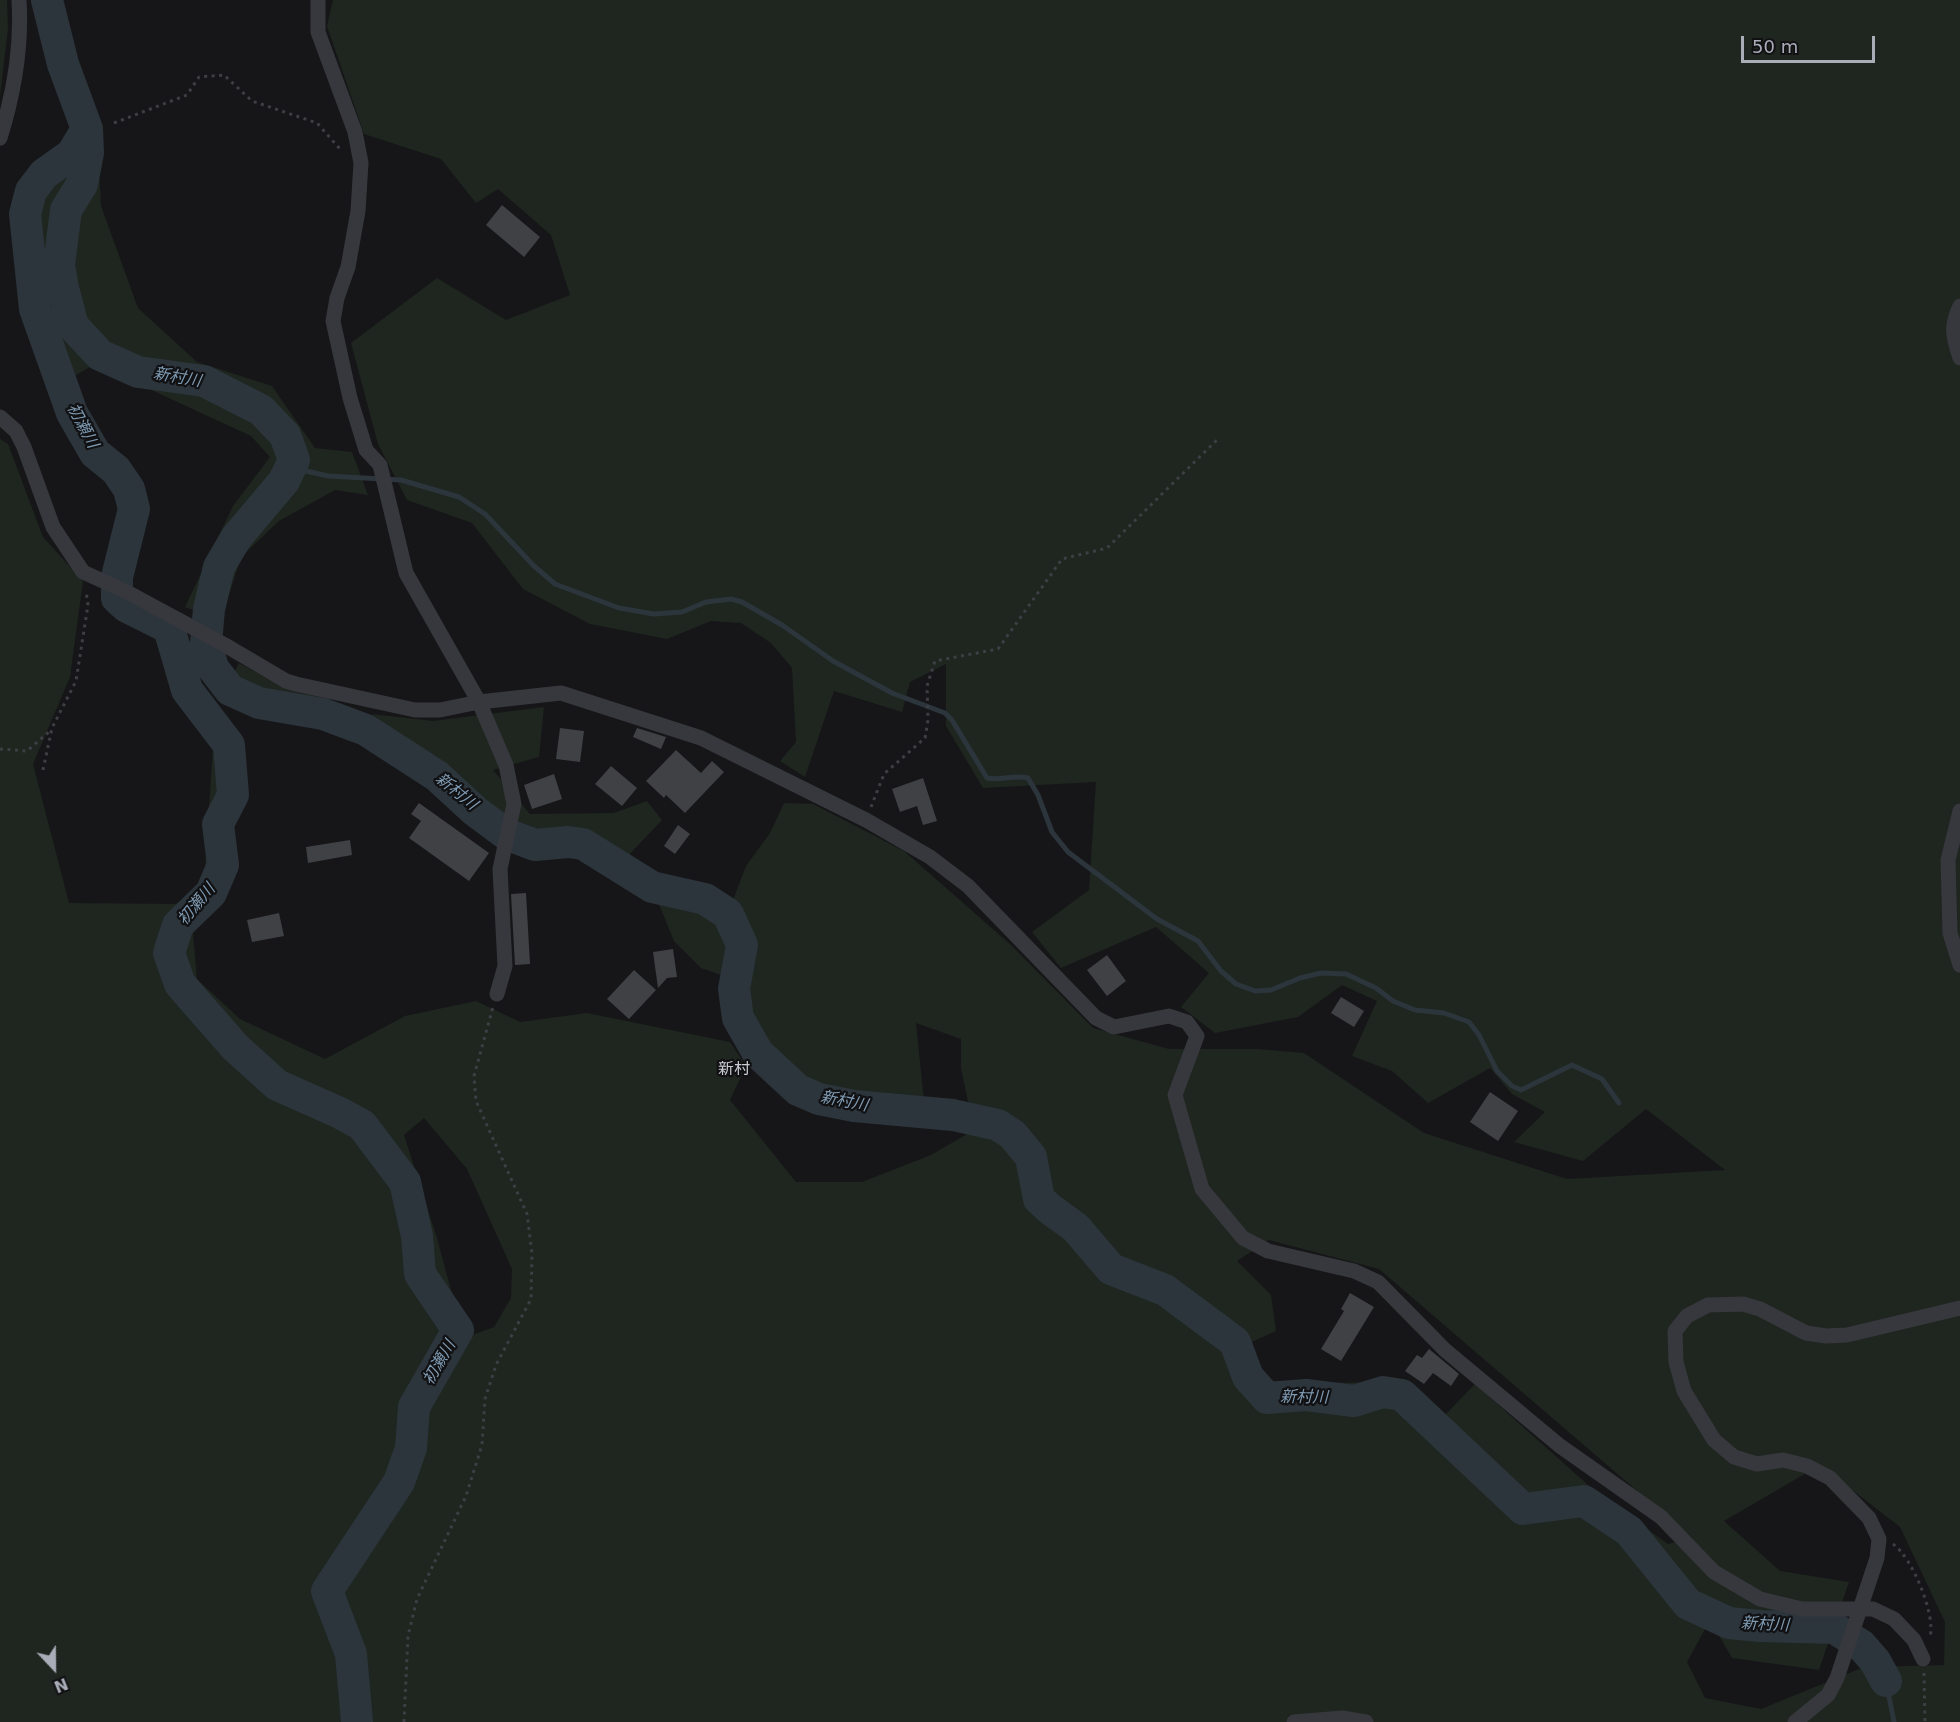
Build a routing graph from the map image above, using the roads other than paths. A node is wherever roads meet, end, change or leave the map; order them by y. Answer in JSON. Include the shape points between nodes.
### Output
{"nodes":[{"id":1,"x":19,"y":0,"type":"edge"},
{"id":2,"x":318,"y":0,"type":"edge"},
{"id":3,"x":0,"y":138,"type":"edge"},
{"id":4,"x":1960,"y":306,"type":"edge"},
{"id":5,"x":1960,"y":358,"type":"edge"},
{"id":6,"x":0,"y":417,"type":"edge"},
{"id":7,"x":479,"y":702,"type":"junction"},
{"id":8,"x":1960,"y":811,"type":"edge"},
{"id":9,"x":1960,"y":965,"type":"edge"},
{"id":10,"x":497,"y":994,"type":"road end"},
{"id":11,"x":1960,"y":1308,"type":"edge"},
{"id":12,"x":1923,"y":1659,"type":"road end"},
{"id":13,"x":1294,"y":1722,"type":"edge"},
{"id":14,"x":1366,"y":1722,"type":"edge"},
{"id":15,"x":1795,"y":1722,"type":"edge"}],
"edges":[{"from":1,"to":3,"type":"street","via":[[14,83]]},
{"from":2,"to":7,"type":"street","via":[[318,32],[355,132],[361,162],[358,211],[333,321],[350,398],[366,450],[380,465],[406,573]]},
{"from":4,"to":5,"type":"street","via":[[1953,321]]},
{"from":6,"to":7,"type":"street","via":[[16,431],[53,527],[83,572],[127,592],[286,681],[415,710],[440,710]]},
{"from":7,"to":10,"type":"street","via":[[506,765],[514,804],[500,869],[505,966]]},
{"from":7,"to":12,"type":"street","via":[[561,693],[701,738],[866,820],[930,857],[968,886],[1096,1018],[1114,1027],[1169,1016],[1187,1022],[1197,1036],[1175,1095],[1202,1189],[1243,1238],[1268,1251],[1354,1271],[1378,1282],[1445,1350],[1560,1446],[1661,1517],[1714,1572],[1760,1599],[1802,1608],[1873,1609],[1894,1618],[1914,1640]]},
{"from":8,"to":9,"type":"street","via":[[1948,860],[1950,933]]},
{"from":11,"to":15,"type":"street","via":[[1847,1335],[1826,1336],[1806,1333],[1743,1304],[1708,1305],[1687,1316],[1675,1331],[1676,1362],[1684,1391],[1714,1440],[1734,1457],[1756,1464],[1783,1460],[1830,1478],[1869,1518],[1879,1539],[1877,1558],[1837,1678],[1828,1695]]},
{"from":13,"to":14,"type":"street","via":[[1342,1718]]}]}
